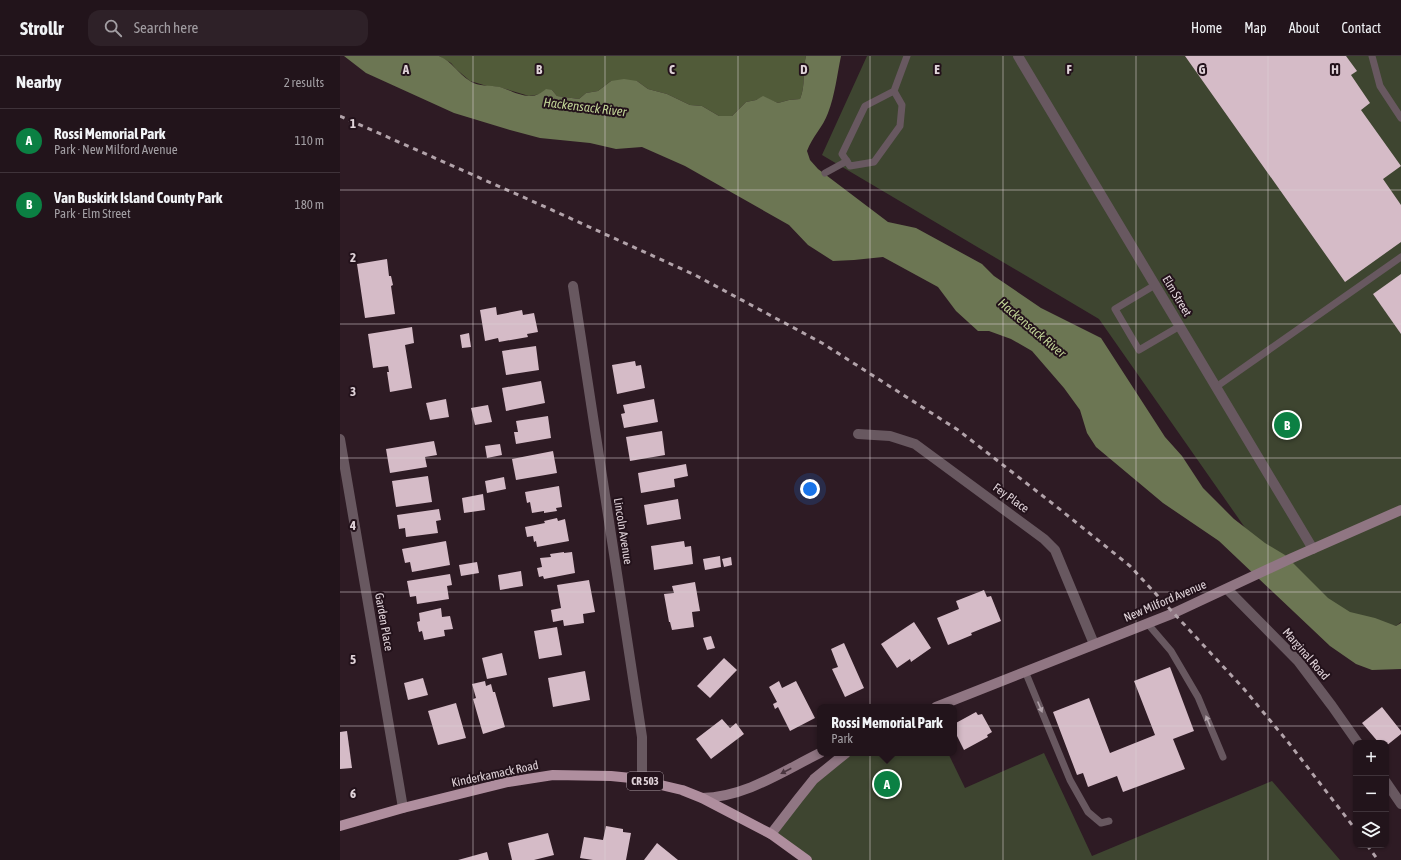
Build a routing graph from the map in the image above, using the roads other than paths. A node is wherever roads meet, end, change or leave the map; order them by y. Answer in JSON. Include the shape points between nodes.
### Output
{"nodes":[{"id":1,"x":907,"y":56,"type":"edge"},
{"id":2,"x":1018,"y":56,"type":"edge"},
{"id":3,"x":1372,"y":56,"type":"edge"},
{"id":4,"x":894,"y":91,"type":"junction"},
{"id":5,"x":1401,"y":118,"type":"edge"},
{"id":6,"x":847,"y":161,"type":"junction"},
{"id":7,"x":824,"y":174,"type":"dead end"},
{"id":8,"x":1401,"y":257,"type":"edge"},
{"id":9,"x":1155,"y":285,"type":"junction"},
{"id":10,"x":573,"y":286,"type":"dead end"},
{"id":11,"x":1180,"y":326,"type":"junction"},
{"id":12,"x":1216,"y":387,"type":"junction"},
{"id":13,"x":858,"y":434,"type":"dead end"},
{"id":14,"x":340,"y":439,"type":"edge"},
{"id":15,"x":1401,"y":510,"type":"edge"},
{"id":16,"x":1313,"y":549,"type":"junction"},
{"id":17,"x":1227,"y":589,"type":"junction"},
{"id":18,"x":1147,"y":623,"type":"junction"},
{"id":19,"x":1094,"y":644,"type":"junction"},
{"id":20,"x":1025,"y":671,"type":"junction"},
{"id":21,"x":943,"y":704,"type":"edge"},
{"id":22,"x":1356,"y":740,"type":"edge"},
{"id":23,"x":817,"y":755,"type":"edge"},
{"id":24,"x":842,"y":756,"type":"edge"},
{"id":25,"x":1223,"y":757,"type":"dead end"},
{"id":26,"x":642,"y":780,"type":"junction"},
{"id":27,"x":1389,"y":785,"type":"edge"},
{"id":28,"x":702,"y":798,"type":"junction"},
{"id":29,"x":1400,"y":798,"type":"edge"},
{"id":30,"x":403,"y":808,"type":"junction"},
{"id":31,"x":1109,"y":821,"type":"dead end"},
{"id":32,"x":340,"y":826,"type":"edge"},
{"id":33,"x":771,"y":834,"type":"junction"},
{"id":34,"x":807,"y":860,"type":"edge"}],
"edges":[{"from":1,"to":4,"type":"lane"},
{"from":2,"to":9,"type":"street","name":"Elm Street"},
{"from":3,"to":5,"type":"lane","via":[[1380,86]]},
{"from":4,"to":6,"type":"lane","via":[[864,106],[842,154]]},
{"from":4,"to":6,"type":"lane","via":[[902,105],[900,126],[874,162],[850,166]]},
{"from":6,"to":7,"type":"lane"},
{"from":8,"to":12,"type":"lane"},
{"from":9,"to":11,"type":"street","name":"Elm Street"},
{"from":9,"to":11,"type":"lane","via":[[1115,309],[1140,350]]},
{"from":10,"to":26,"type":"street","name":"Lincoln Avenue","via":[[640,729]]},
{"from":11,"to":12,"type":"street","name":"Elm Street"},
{"from":12,"to":16,"type":"street","name":"Elm Street"},
{"from":13,"to":19,"type":"street","name":"Fey Place","via":[[890,436],[915,444],[1044,539],[1055,550]]},
{"from":14,"to":30,"type":"street","name":"Garden Place"},
{"from":15,"to":16,"type":"main road","name":"New Milford Avenue"},
{"from":16,"to":17,"type":"main road","name":"New Milford Avenue"},
{"from":17,"to":18,"type":"main road","name":"New Milford Avenue"},
{"from":17,"to":22,"type":"street","name":"Marginal Road","via":[[1298,661]]},
{"from":18,"to":19,"type":"main road","name":"New Milford Avenue"},
{"from":25,"to":18,"type":"lane","one_way":true,"via":[[1198,697],[1171,651]]},
{"from":19,"to":20,"type":"main road","name":"New Milford Avenue"},
{"from":20,"to":21,"type":"main road","name":"New Milford Avenue"},
{"from":20,"to":31,"type":"lane","one_way":true,"via":[[1070,780],[1088,812],[1101,823]]},
{"from":23,"to":28,"type":"main road","one_way":true,"via":[[748,789],[724,796]]},
{"from":24,"to":33,"type":"main road","via":[[814,779]]},
{"from":26,"to":28,"type":"main road","name":"Kinderkamack Road","number":"CR 503"},
{"from":26,"to":30,"type":"main road","name":"Kinderkamack Road","number":"CR 503","via":[[611,776],[553,775],[508,782]]},
{"from":27,"to":29,"type":"street"},
{"from":28,"to":33,"type":"main road","name":"Kinderkamack Road","number":"CR 503"},
{"from":30,"to":32,"type":"main road","name":"Kinderkamack Road","number":"CR 503"},
{"from":33,"to":34,"type":"main road","name":"Kinderkamack Road","number":"CR 503"}]}
